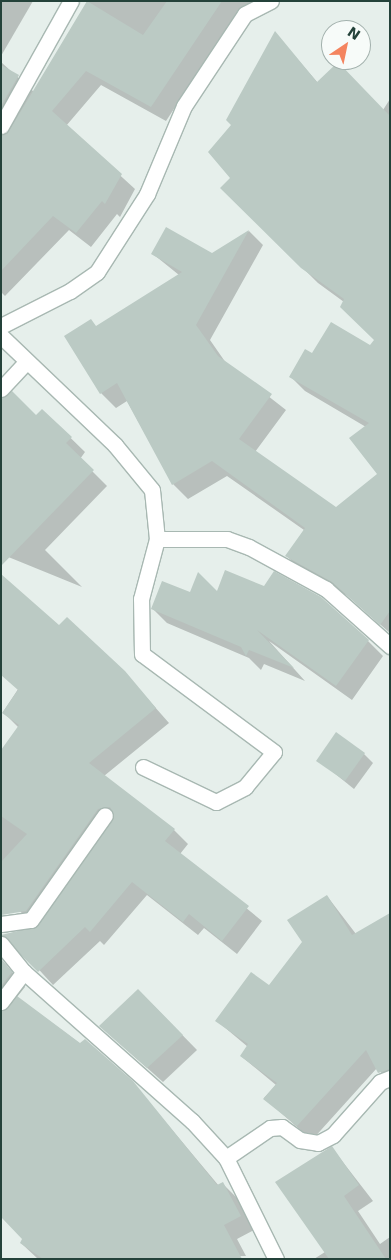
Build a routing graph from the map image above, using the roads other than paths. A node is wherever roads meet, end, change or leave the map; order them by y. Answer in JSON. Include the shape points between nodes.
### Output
{"nodes":[{"id":1,"x":71,"y":1,"type":"edge"},
{"id":2,"x":271,"y":1,"type":"edge"},
{"id":3,"x":1,"y":126,"type":"edge"},
{"id":4,"x":1,"y":326,"type":"edge"},
{"id":5,"x":1,"y":336,"type":"edge"},
{"id":6,"x":26,"y":362,"type":"junction"},
{"id":7,"x":1,"y":390,"type":"edge"},
{"id":8,"x":157,"y":539,"type":"junction"},
{"id":9,"x":390,"y":646,"type":"edge"},
{"id":10,"x":142,"y":767,"type":"dead end"},
{"id":11,"x":105,"y":815,"type":"dead end"},
{"id":12,"x":1,"y":924,"type":"edge"},
{"id":13,"x":1,"y":944,"type":"edge"},
{"id":14,"x":24,"y":972,"type":"junction"},
{"id":15,"x":1,"y":1002,"type":"edge"},
{"id":16,"x":390,"y":1078,"type":"edge"},
{"id":17,"x":226,"y":1158,"type":"junction"},
{"id":18,"x":276,"y":1259,"type":"edge"}],
"edges":[{"from":1,"to":3,"type":"street"},
{"from":2,"to":4,"type":"street","via":[[245,14],[184,106],[147,194],[97,272],[70,291]]},
{"from":5,"to":6,"type":"street"},
{"from":6,"to":7,"type":"street"},
{"from":6,"to":8,"type":"street","via":[[115,445],[152,490]]},
{"from":8,"to":9,"type":"street","via":[[227,539],[249,547],[326,589]]},
{"from":8,"to":10,"type":"street","via":[[141,599],[142,654],[274,752],[244,787],[216,802]]},
{"from":11,"to":12,"type":"street","via":[[31,920]]},
{"from":13,"to":14,"type":"street"},
{"from":14,"to":15,"type":"street"},
{"from":14,"to":17,"type":"street","via":[[192,1121]]},
{"from":16,"to":17,"type":"street","via":[[380,1082],[333,1135],[318,1143],[300,1140],[282,1128],[270,1128]]},
{"from":17,"to":18,"type":"street"}]}
